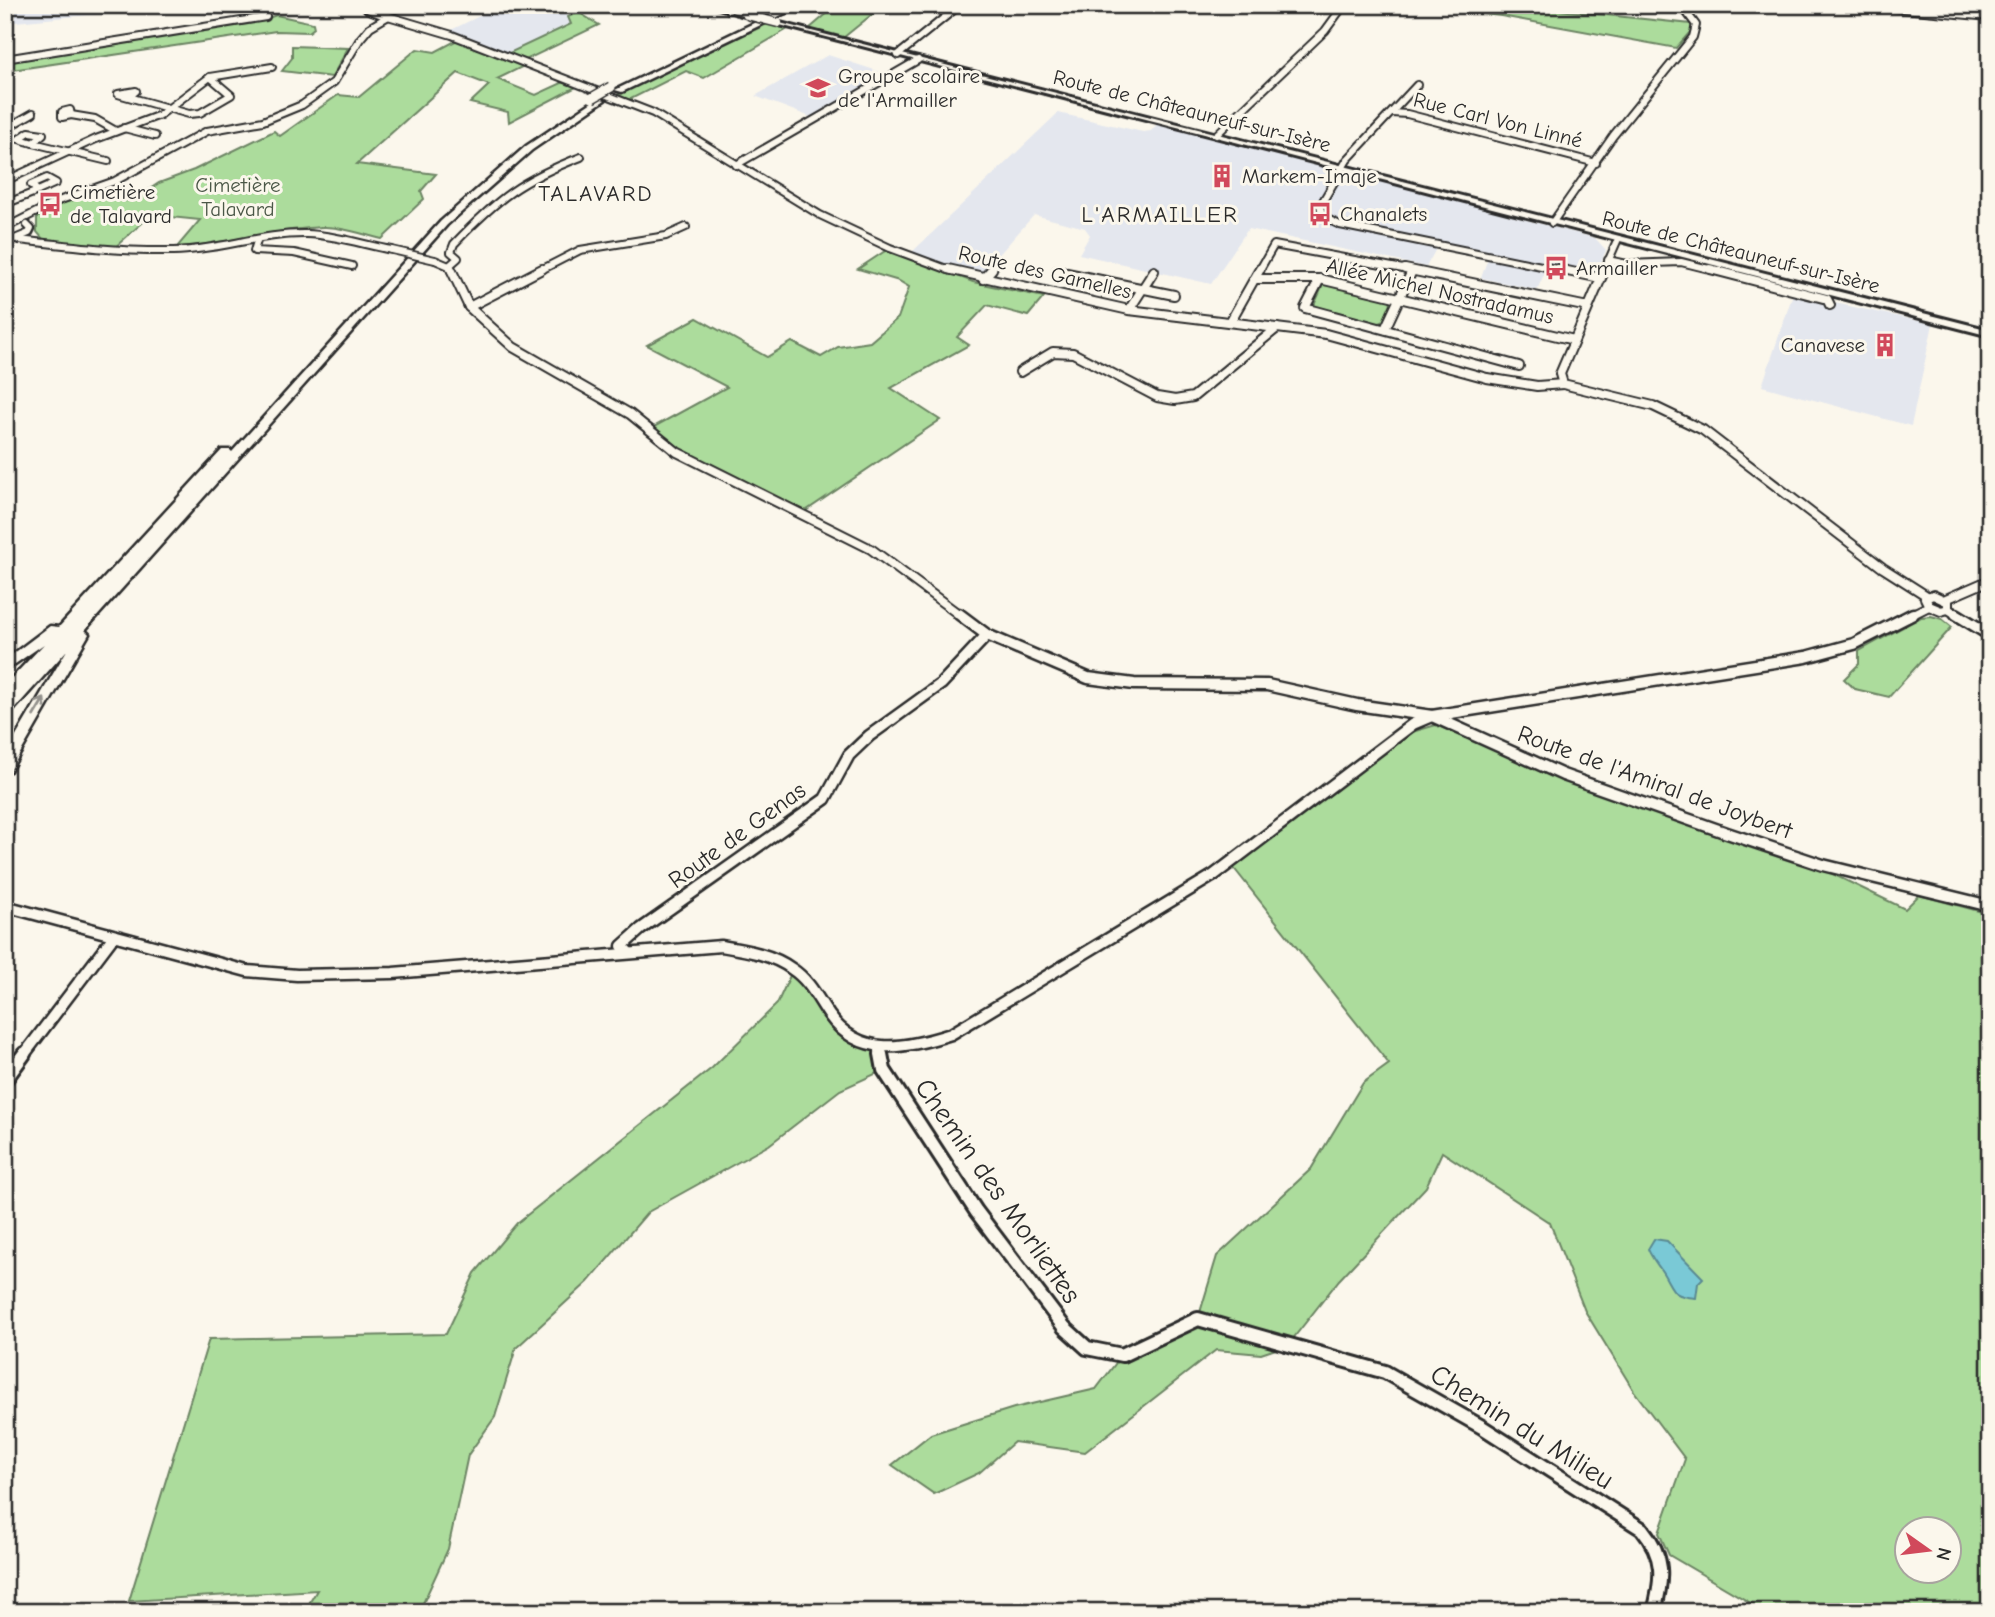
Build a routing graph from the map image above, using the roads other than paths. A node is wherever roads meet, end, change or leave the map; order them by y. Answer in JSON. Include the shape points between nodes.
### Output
{"nodes":[{"id":1,"x":245,"y":5,"type":"edge"},
{"id":2,"x":405,"y":5,"type":"edge"},
{"id":3,"x":712,"y":5,"type":"edge"},
{"id":4,"x":786,"y":5,"type":"edge"},
{"id":5,"x":798,"y":5,"type":"edge"},
{"id":6,"x":960,"y":5,"type":"edge"},
{"id":7,"x":1344,"y":5,"type":"edge"},
{"id":8,"x":1681,"y":5,"type":"edge"},
{"id":9,"x":1859,"y":5,"type":"edge"},
{"id":10,"x":366,"y":7,"type":"edge"},
{"id":11,"x":732,"y":8,"type":"edge"},
{"id":12,"x":383,"y":16,"type":"junction"},
{"id":13,"x":1990,"y":17,"type":"edge"},
{"id":14,"x":371,"y":21,"type":"junction"},
{"id":15,"x":898,"y":55,"type":"junction"},
{"id":16,"x":5,"y":59,"type":"edge"},
{"id":17,"x":918,"y":60,"type":"junction"},
{"id":18,"x":272,"y":67,"type":"dead end"},
{"id":19,"x":210,"y":77,"type":"junction"},
{"id":20,"x":1417,"y":85,"type":"dead end"},
{"id":21,"x":615,"y":88,"type":"junction"},
{"id":22,"x":129,"y":97,"type":"dead end"},
{"id":23,"x":597,"y":99,"type":"junction"},
{"id":24,"x":169,"y":109,"type":"junction"},
{"id":25,"x":33,"y":113,"type":"dead end"},
{"id":26,"x":1392,"y":113,"type":"junction"},
{"id":27,"x":71,"y":115,"type":"dead end"},
{"id":28,"x":5,"y":129,"type":"edge"},
{"id":29,"x":120,"y":130,"type":"junction"},
{"id":30,"x":1216,"y":135,"type":"junction"},
{"id":31,"x":155,"y":136,"type":"dead end"},
{"id":32,"x":32,"y":143,"type":"dead end"},
{"id":33,"x":70,"y":153,"type":"junction"},
{"id":34,"x":581,"y":157,"type":"dead end"},
{"id":35,"x":108,"y":161,"type":"dead end"},
{"id":36,"x":1596,"y":163,"type":"junction"},
{"id":37,"x":736,"y":164,"type":"junction"},
{"id":38,"x":1342,"y":168,"type":"junction"},
{"id":39,"x":5,"y":181,"type":"edge"},
{"id":40,"x":38,"y":191,"type":"dead end"},
{"id":41,"x":5,"y":204,"type":"edge"},
{"id":42,"x":39,"y":210,"type":"junction"},
{"id":43,"x":1552,"y":223,"type":"junction"},
{"id":44,"x":9,"y":225,"type":"edge"},
{"id":45,"x":27,"y":225,"type":"junction"},
{"id":46,"x":686,"y":228,"type":"dead end"},
{"id":47,"x":29,"y":233,"type":"junction"},
{"id":48,"x":1618,"y":239,"type":"junction"},
{"id":49,"x":19,"y":240,"type":"junction"},
{"id":50,"x":37,"y":240,"type":"junction"},
{"id":51,"x":257,"y":241,"type":"junction"},
{"id":52,"x":5,"y":243,"type":"edge"},
{"id":53,"x":1000,"y":260,"type":"dead end"},
{"id":54,"x":1608,"y":260,"type":"junction"},
{"id":55,"x":352,"y":266,"type":"dead end"},
{"id":56,"x":449,"y":267,"type":"junction"},
{"id":57,"x":1057,"y":271,"type":"dead end"},
{"id":58,"x":1154,"y":271,"type":"dead end"},
{"id":59,"x":1412,"y":271,"type":"junction"},
{"id":60,"x":1600,"y":278,"type":"junction"},
{"id":61,"x":983,"y":279,"type":"junction"},
{"id":62,"x":1255,"y":279,"type":"junction"},
{"id":63,"x":1320,"y":279,"type":"junction"},
{"id":64,"x":1140,"y":290,"type":"junction"},
{"id":65,"x":1174,"y":295,"type":"dead end"},
{"id":66,"x":1400,"y":298,"type":"junction"},
{"id":67,"x":1830,"y":305,"type":"dead end"},
{"id":68,"x":469,"y":307,"type":"junction"},
{"id":69,"x":1588,"y":307,"type":"junction"},
{"id":70,"x":1129,"y":310,"type":"junction"},
{"id":71,"x":1230,"y":322,"type":"junction"},
{"id":72,"x":1277,"y":328,"type":"junction"},
{"id":73,"x":1385,"y":329,"type":"junction"},
{"id":74,"x":1990,"y":333,"type":"edge"},
{"id":75,"x":1574,"y":340,"type":"junction"},
{"id":76,"x":1520,"y":366,"type":"dead end"},
{"id":77,"x":1020,"y":372,"type":"dead end"},
{"id":78,"x":1563,"y":384,"type":"junction"},
{"id":79,"x":1990,"y":580,"type":"edge"},
{"id":80,"x":100,"y":590,"type":"junction"},
{"id":81,"x":1945,"y":599,"type":"junction"},
{"id":82,"x":1928,"y":601,"type":"junction"},
{"id":83,"x":100,"y":606,"type":"junction"},
{"id":84,"x":1948,"y":609,"type":"junction"},
{"id":85,"x":987,"y":635,"type":"junction"},
{"id":86,"x":1990,"y":635,"type":"edge"},
{"id":87,"x":5,"y":667,"type":"edge"},
{"id":88,"x":5,"y":694,"type":"edge"},
{"id":89,"x":5,"y":711,"type":"edge"},
{"id":90,"x":1432,"y":716,"type":"junction"},
{"id":91,"x":5,"y":767,"type":"edge"},
{"id":92,"x":1990,"y":906,"type":"edge"},
{"id":93,"x":7,"y":908,"type":"edge"},
{"id":94,"x":114,"y":936,"type":"junction"},
{"id":95,"x":625,"y":948,"type":"junction"},
{"id":96,"x":880,"y":1050,"type":"junction"},
{"id":97,"x":5,"y":1080,"type":"edge"},
{"id":98,"x":1288,"y":1345,"type":"joint"},
{"id":99,"x":1654,"y":1612,"type":"edge"}],
"edges":[{"from":1,"to":16,"type":"street","via":[[267,17]]},
{"from":2,"to":12,"type":"street"},
{"from":3,"to":11,"type":"main road","name":"Route de Châteauneuf-sur-Isère"},
{"from":4,"to":21,"type":"highway"},
{"from":5,"to":21,"type":"highway"},
{"from":6,"to":15,"type":"street"},
{"from":7,"to":30,"type":"street","via":[[1325,31]]},
{"from":8,"to":36,"type":"street","via":[[1696,25],[1693,37]]},
{"from":9,"to":13,"type":"street"},
{"from":10,"to":12,"type":"street"},
{"from":10,"to":14,"type":"street"},
{"from":11,"to":15,"type":"main road","name":"Route de Châteauneuf-sur-Isère","bridge":true},
{"from":12,"to":14,"type":"street"},
{"from":12,"to":14,"type":"street"},
{"from":12,"to":37,"type":"street","name":"Route des Gamelles","via":[[464,39],[653,113]]},
{"from":14,"to":42,"type":"street","via":[[338,78],[302,105],[264,121],[207,131],[115,181]]},
{"from":15,"to":17,"type":"main road","name":"Route de Châteauneuf-sur-Isère"},
{"from":17,"to":30,"type":"main road","name":"Route de Châteauneuf-sur-Isère"},
{"from":17,"to":37,"type":"street"},
{"from":18,"to":19,"type":"street"},
{"from":19,"to":24,"type":"street"},
{"from":19,"to":24,"type":"street","via":[[231,95],[200,113]]},
{"from":20,"to":26,"type":"street"},
{"from":21,"to":23,"type":"highway"},
{"from":22,"to":24,"type":"street"},
{"from":23,"to":80,"type":"highway","via":[[519,147],[458,199]]},
{"from":23,"to":83,"type":"highway","via":[[468,200]]},
{"from":24,"to":29,"type":"street"},
{"from":25,"to":28,"type":"street"},
{"from":26,"to":36,"type":"street","name":"Rue Carl Von Linné"},
{"from":26,"to":38,"type":"street"},
{"from":27,"to":29,"type":"street"},
{"from":29,"to":31,"type":"street"},
{"from":29,"to":33,"type":"street"},
{"from":30,"to":38,"type":"main road","name":"Route de Châteauneuf-sur-Isère"},
{"from":32,"to":33,"type":"street"},
{"from":33,"to":35,"type":"street","via":[[89,161]]},
{"from":33,"to":39,"type":"street"},
{"from":34,"to":56,"type":"street","via":[[540,173],[496,201],[454,244],[451,252],[458,258]]},
{"from":36,"to":43,"type":"street"},
{"from":37,"to":61,"type":"street","name":"Route des Gamelles","via":[[867,238]]},
{"from":38,"to":43,"type":"main road","name":"Route de Châteauneuf-sur-Isère"},
{"from":38,"to":60,"type":"street","via":[[1319,211],[1334,223]]},
{"from":40,"to":41,"type":"street"},
{"from":42,"to":44,"type":"street"},
{"from":42,"to":45,"type":"street"},
{"from":43,"to":48,"type":"main road","name":"Route de Châteauneuf-sur-Isère"},
{"from":44,"to":45,"type":"street"},
{"from":45,"to":47,"type":"street"},
{"from":46,"to":68,"type":"street","via":[[666,236],[580,250]]},
{"from":47,"to":49,"type":"street"},
{"from":47,"to":50,"type":"street"},
{"from":48,"to":54,"type":"street"},
{"from":48,"to":74,"type":"main road","name":"Route de Châteauneuf-sur-Isère"},
{"from":49,"to":50,"type":"street"},
{"from":49,"to":52,"type":"street"},
{"from":50,"to":51,"type":"street","via":[[119,251],[216,249]]},
{"from":51,"to":55,"type":"street","via":[[254,251],[294,253]]},
{"from":51,"to":56,"type":"street","bridge":true,"via":[[309,234],[435,260]]},
{"from":53,"to":61,"type":"street"},
{"from":54,"to":60,"type":"street"},
{"from":54,"to":67,"type":"street","via":[[1631,266],[1657,259],[1681,261],[1827,299]]},
{"from":56,"to":68,"type":"street","name":"Route de l'Amiral de Joybert"},
{"from":57,"to":64,"type":"street"},
{"from":58,"to":64,"type":"street"},
{"from":59,"to":62,"type":"street","via":[[1274,246]]},
{"from":59,"to":66,"type":"street"},
{"from":59,"to":69,"type":"street"},
{"from":60,"to":69,"type":"street"},
{"from":61,"to":70,"type":"street","name":"Route des Gamelles"},
{"from":62,"to":63,"type":"street","name":"Allée Michel Nostradamus"},
{"from":62,"to":71,"type":"street"},
{"from":63,"to":66,"type":"street","name":"Allée Michel Nostradamus"},
{"from":63,"to":73,"type":"street","via":[[1305,308]]},
{"from":64,"to":65,"type":"street"},
{"from":64,"to":70,"type":"street"},
{"from":66,"to":73,"type":"street"},
{"from":66,"to":75,"type":"street","name":"Allée Michel Nostradamus"},
{"from":68,"to":85,"type":"street","name":"Route de l'Amiral de Joybert","via":[[513,347],[630,414],[677,452],[871,549]]},
{"from":69,"to":75,"type":"street"},
{"from":70,"to":71,"type":"street","name":"Route des Gamelles"},
{"from":71,"to":72,"type":"street","name":"Route des Gamelles"},
{"from":72,"to":77,"type":"street","via":[[1185,399],[1156,397],[1058,351]]},
{"from":72,"to":78,"type":"street","name":"Route des Gamelles","via":[[1354,340],[1487,378],[1537,386]]},
{"from":73,"to":76,"type":"street"},
{"from":75,"to":78,"type":"street","via":[[1560,374]]},
{"from":78,"to":82,"type":"street","name":"Route des Gamelles","via":[[1653,406],[1703,430]]},
{"from":79,"to":81,"type":"street"},
{"from":80,"to":87,"type":"highway"},
{"from":80,"to":88,"type":"highway"},
{"from":81,"to":82,"type":"street","via":[[1933,595]]},
{"from":81,"to":84,"type":"street"},
{"from":82,"to":84,"type":"street","via":[[1937,610]]},
{"from":82,"to":90,"type":"street","via":[[1854,644],[1806,657]]},
{"from":83,"to":89,"type":"highway"},
{"from":91,"to":83,"type":"highway","one_way":true},
{"from":84,"to":86,"type":"street"},
{"from":85,"to":90,"type":"street","name":"Route de l'Amiral de Joybert","via":[[1087,677],[1134,684],[1267,685]]},
{"from":85,"to":95,"type":"street","name":"Route de Genas","via":[[941,684],[849,755],[825,799]]},
{"from":90,"to":92,"type":"street","name":"Route de l'Amiral de Joybert","via":[[1563,775],[1727,833],[1836,868]]},
{"from":90,"to":96,"type":"street","via":[[1413,724],[1214,874],[1009,1001],[951,1034],[909,1048]]},
{"from":93,"to":94,"type":"street"},
{"from":94,"to":95,"type":"street","via":[[247,971],[297,975],[393,973],[607,954]]},
{"from":94,"to":97,"type":"street"},
{"from":95,"to":96,"type":"street","via":[[721,946],[755,952],[793,969],[818,994],[834,1021],[856,1040]]},
{"from":96,"to":98,"type":"street","name":"Chemin des Morliettes","via":[[884,1070],[976,1211],[1064,1328],[1087,1348],[1122,1355],[1198,1319]]},
{"from":98,"to":99,"type":"street","name":"Chemin du Milieu","via":[[1385,1371],[1642,1529],[1656,1544],[1665,1570]]}]}
